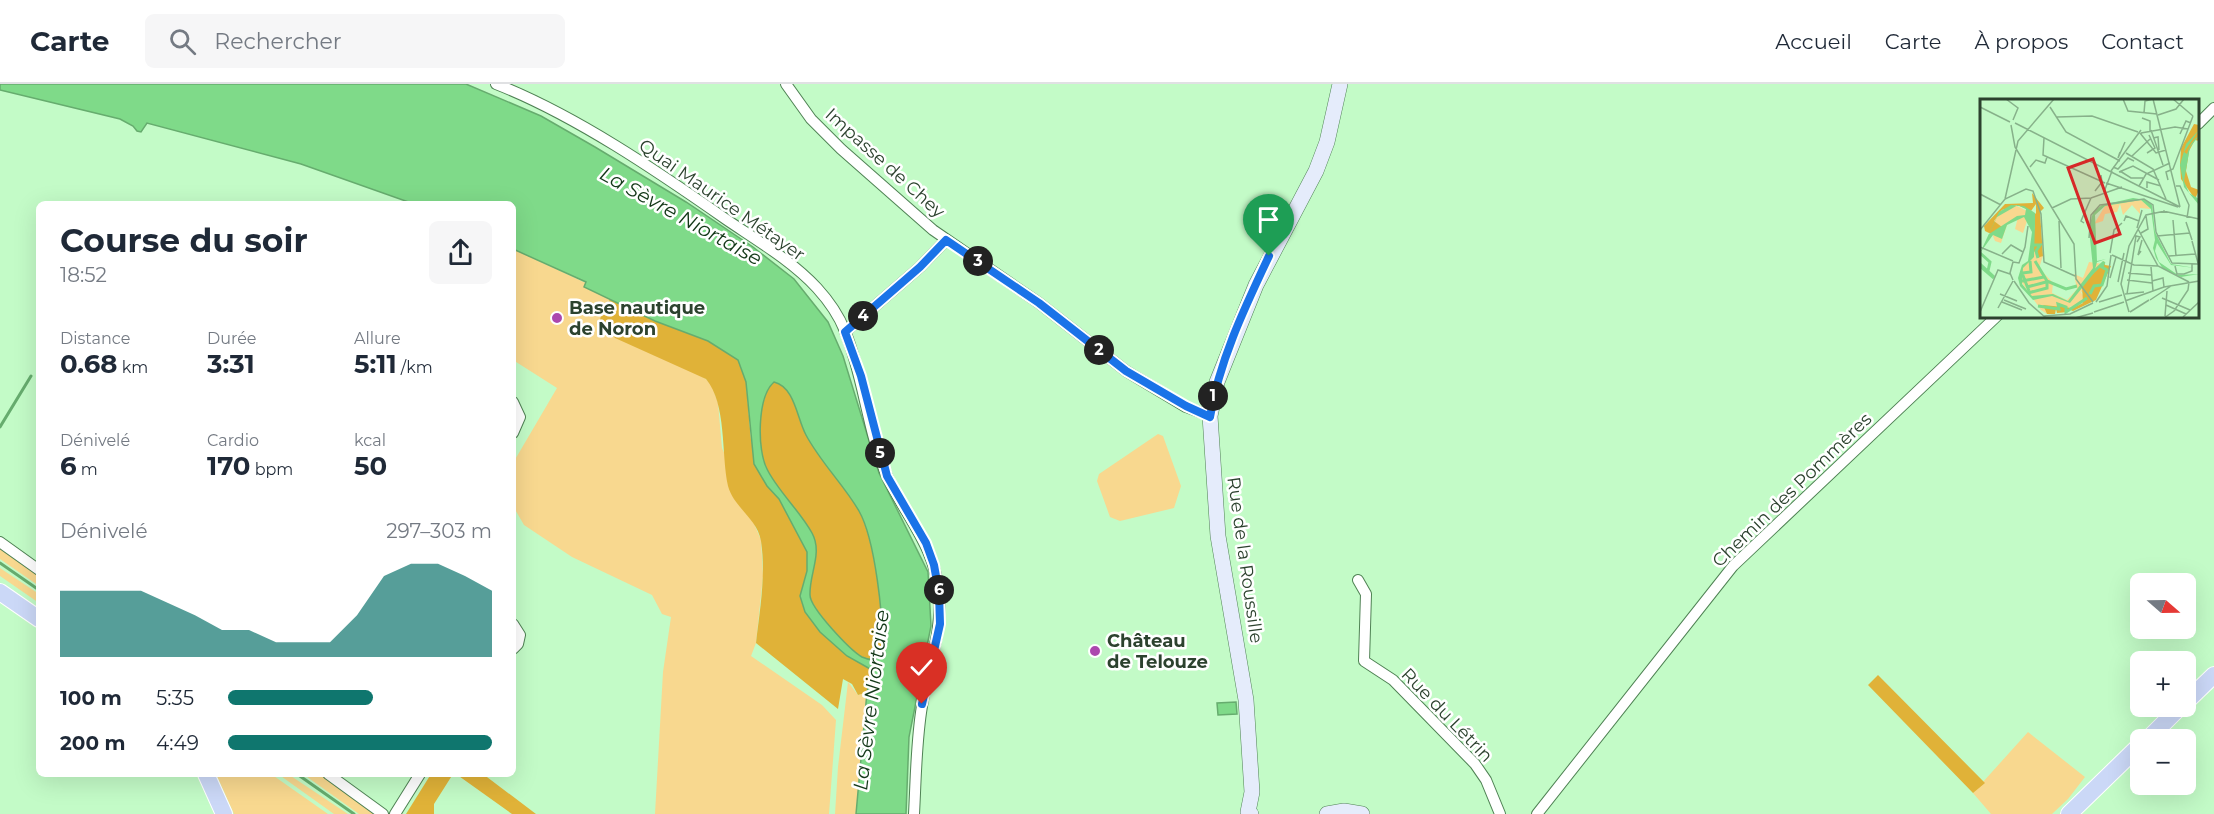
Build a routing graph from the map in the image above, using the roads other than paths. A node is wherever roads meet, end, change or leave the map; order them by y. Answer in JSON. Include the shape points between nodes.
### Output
{"nodes":[{"id":1,"x":496,"y":84,"type":"edge"},
{"id":2,"x":786,"y":84,"type":"edge"},
{"id":3,"x":1340,"y":84,"type":"edge"},
{"id":4,"x":2214,"y":108,"type":"edge"},
{"id":5,"x":2199,"y":123,"type":"edge"},
{"id":6,"x":946,"y":240,"type":"junction"},
{"id":7,"x":1995,"y":318,"type":"edge"},
{"id":8,"x":845,"y":332,"type":"junction"},
{"id":9,"x":516,"y":408,"type":"edge"},
{"id":10,"x":1210,"y":417,"type":"junction"},
{"id":11,"x":516,"y":426,"type":"edge"},
{"id":12,"x":0,"y":542,"type":"edge"},
{"id":13,"x":36,"y":568,"type":"edge"},
{"id":14,"x":1358,"y":580,"type":"dead end"},
{"id":15,"x":0,"y":592,"type":"edge"},
{"id":16,"x":36,"y":618,"type":"edge"},
{"id":17,"x":516,"y":629,"type":"edge"},
{"id":18,"x":516,"y":646,"type":"edge"},
{"id":19,"x":2214,"y":675,"type":"edge"},
{"id":20,"x":2196,"y":692,"type":"edge"},
{"id":21,"x":2170,"y":717,"type":"edge"},
{"id":22,"x":2158,"y":729,"type":"edge"},
{"id":23,"x":2130,"y":755,"type":"edge"},
{"id":24,"x":207,"y":777,"type":"edge"},
{"id":25,"x":332,"y":777,"type":"edge"},
{"id":26,"x":418,"y":777,"type":"edge"},
{"id":27,"x":224,"y":814,"type":"edge"},
{"id":28,"x":383,"y":814,"type":"edge"},
{"id":29,"x":395,"y":814,"type":"edge"},
{"id":30,"x":914,"y":814,"type":"edge"},
{"id":31,"x":1248,"y":814,"type":"edge"},
{"id":32,"x":1327,"y":814,"type":"edge"},
{"id":33,"x":1362,"y":814,"type":"edge"},
{"id":34,"x":1500,"y":814,"type":"edge"},
{"id":35,"x":1537,"y":814,"type":"edge"},
{"id":36,"x":2069,"y":814,"type":"edge"}],
"edges":[{"from":1,"to":8,"type":"street","name":"Quai Maurice Métayer","via":[[537,102],[619,149],[774,252],[816,287]]},
{"from":2,"to":6,"type":"street","name":"Impasse de Chey","via":[[811,119],[841,149]]},
{"from":3,"to":10,"type":"street","name":"Rue de la Roussille","via":[[1316,171],[1256,285],[1217,382]]},
{"from":4,"to":5,"type":"street"},
{"from":6,"to":8,"type":"street"},
{"from":6,"to":10,"type":"street","name":"Impasse de Chey","via":[[1039,303],[1126,371]]},
{"from":7,"to":35,"type":"street","name":"Chemin des Pommères","via":[[1733,566]]},
{"from":8,"to":30,"type":"street","name":"Quai Maurice Métayer","via":[[861,376],[887,476],[926,543],[939,593],[940,624],[922,704]]},
{"from":9,"to":11,"type":"street","via":[[520,417]]},
{"from":10,"to":31,"type":"street","name":"Rue de la Roussille","via":[[1218,536],[1246,700],[1252,792]]},
{"from":12,"to":13,"type":"street"},
{"from":14,"to":34,"type":"street","name":"Rue du Létrin","via":[[1366,594],[1364,661],[1400,686],[1475,764]]},
{"from":15,"to":16,"type":"main road"},
{"from":17,"to":18,"type":"street","via":[[520,635]]},
{"from":19,"to":20,"type":"main road"},
{"from":21,"to":22,"type":"main road"},
{"from":23,"to":36,"type":"main road"},
{"from":24,"to":27,"type":"main road"},
{"from":25,"to":28,"type":"street"},
{"from":26,"to":29,"type":"street"},
{"from":32,"to":33,"type":"street"}]}
